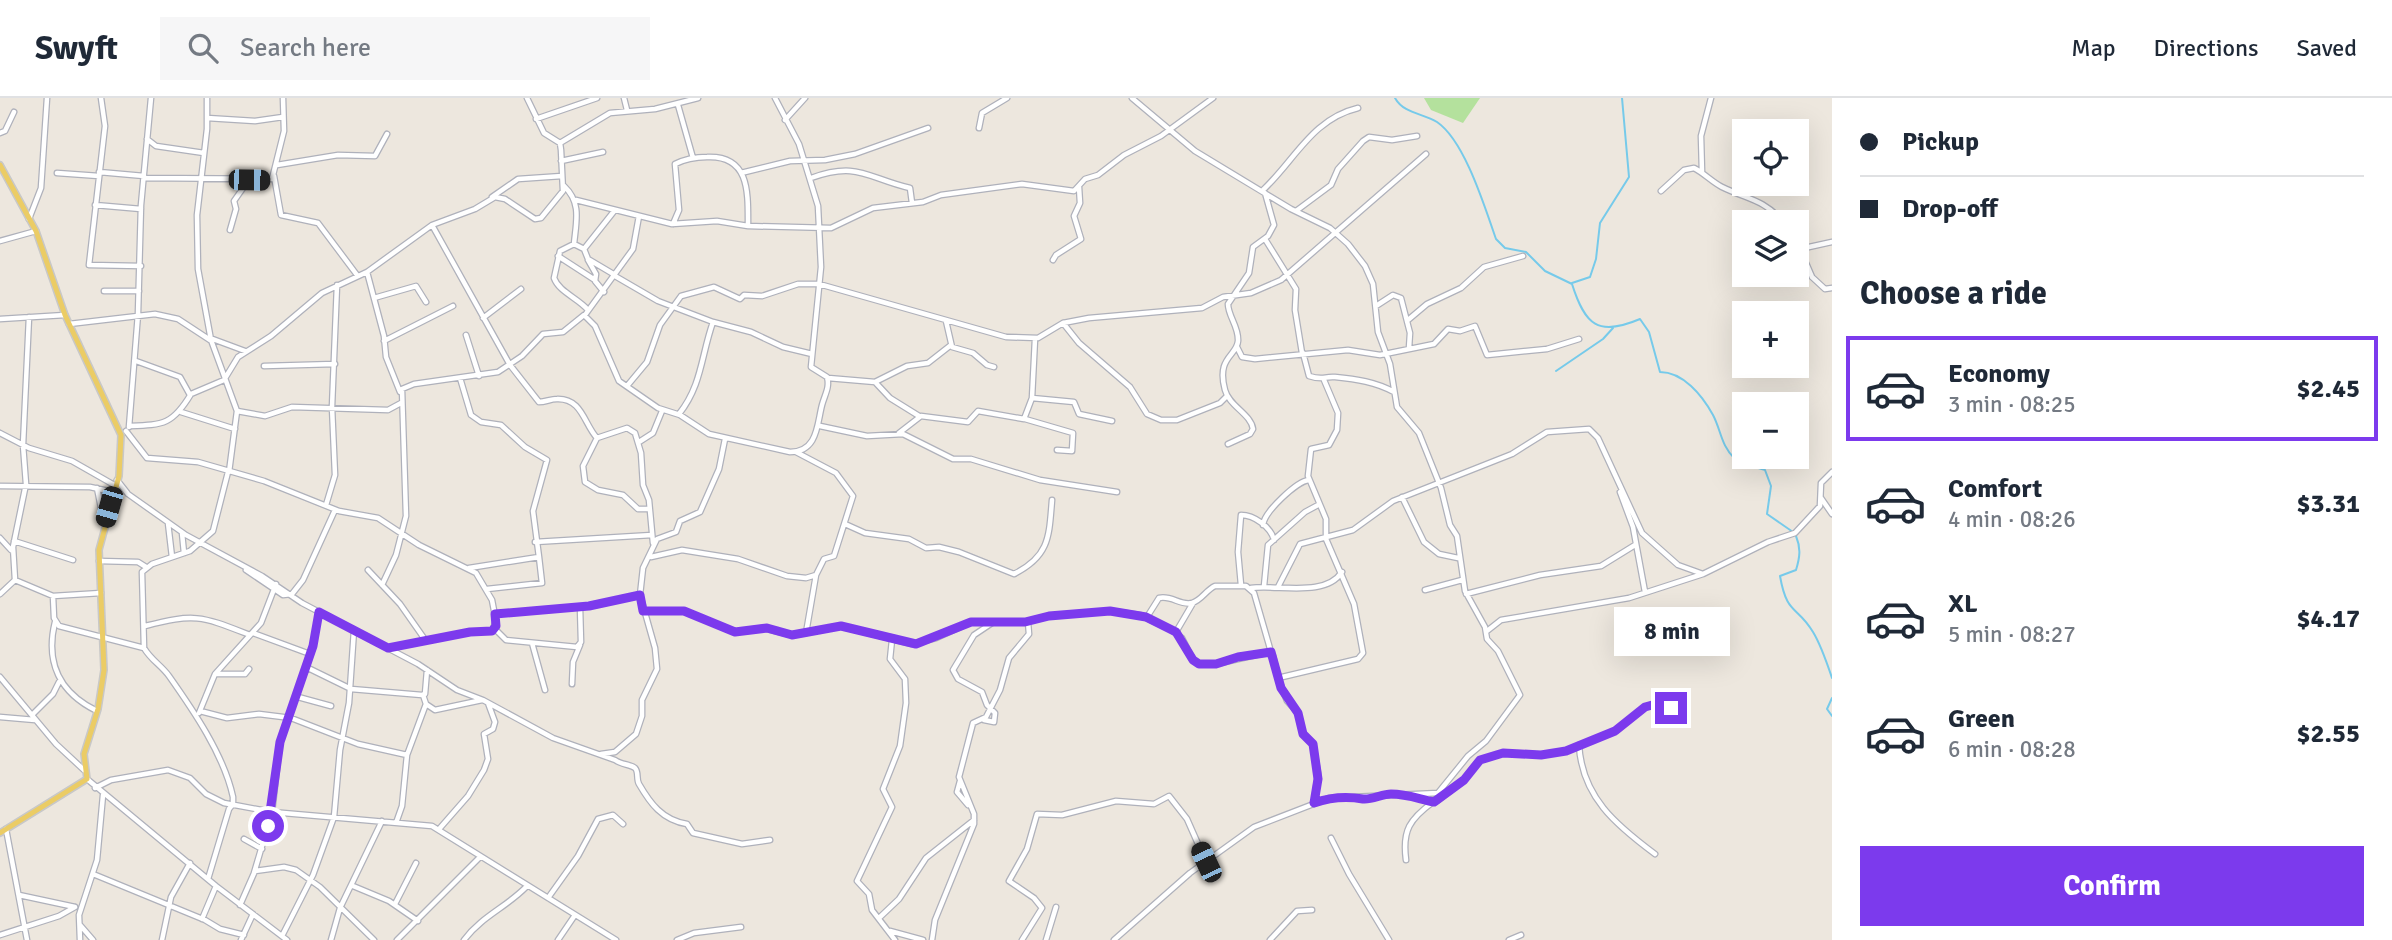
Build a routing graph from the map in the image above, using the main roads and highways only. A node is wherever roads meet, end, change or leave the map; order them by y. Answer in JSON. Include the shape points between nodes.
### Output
{"nodes":[{"id":1,"x":0,"y":165,"type":"edge"},
{"id":2,"x":3,"y":831,"type":"edge"}],
"edges":[{"from":1,"to":2,"type":"main road","via":[[36,231],[69,324],[126,431],[99,561],[103,678],[86,746],[88,779]]}]}
